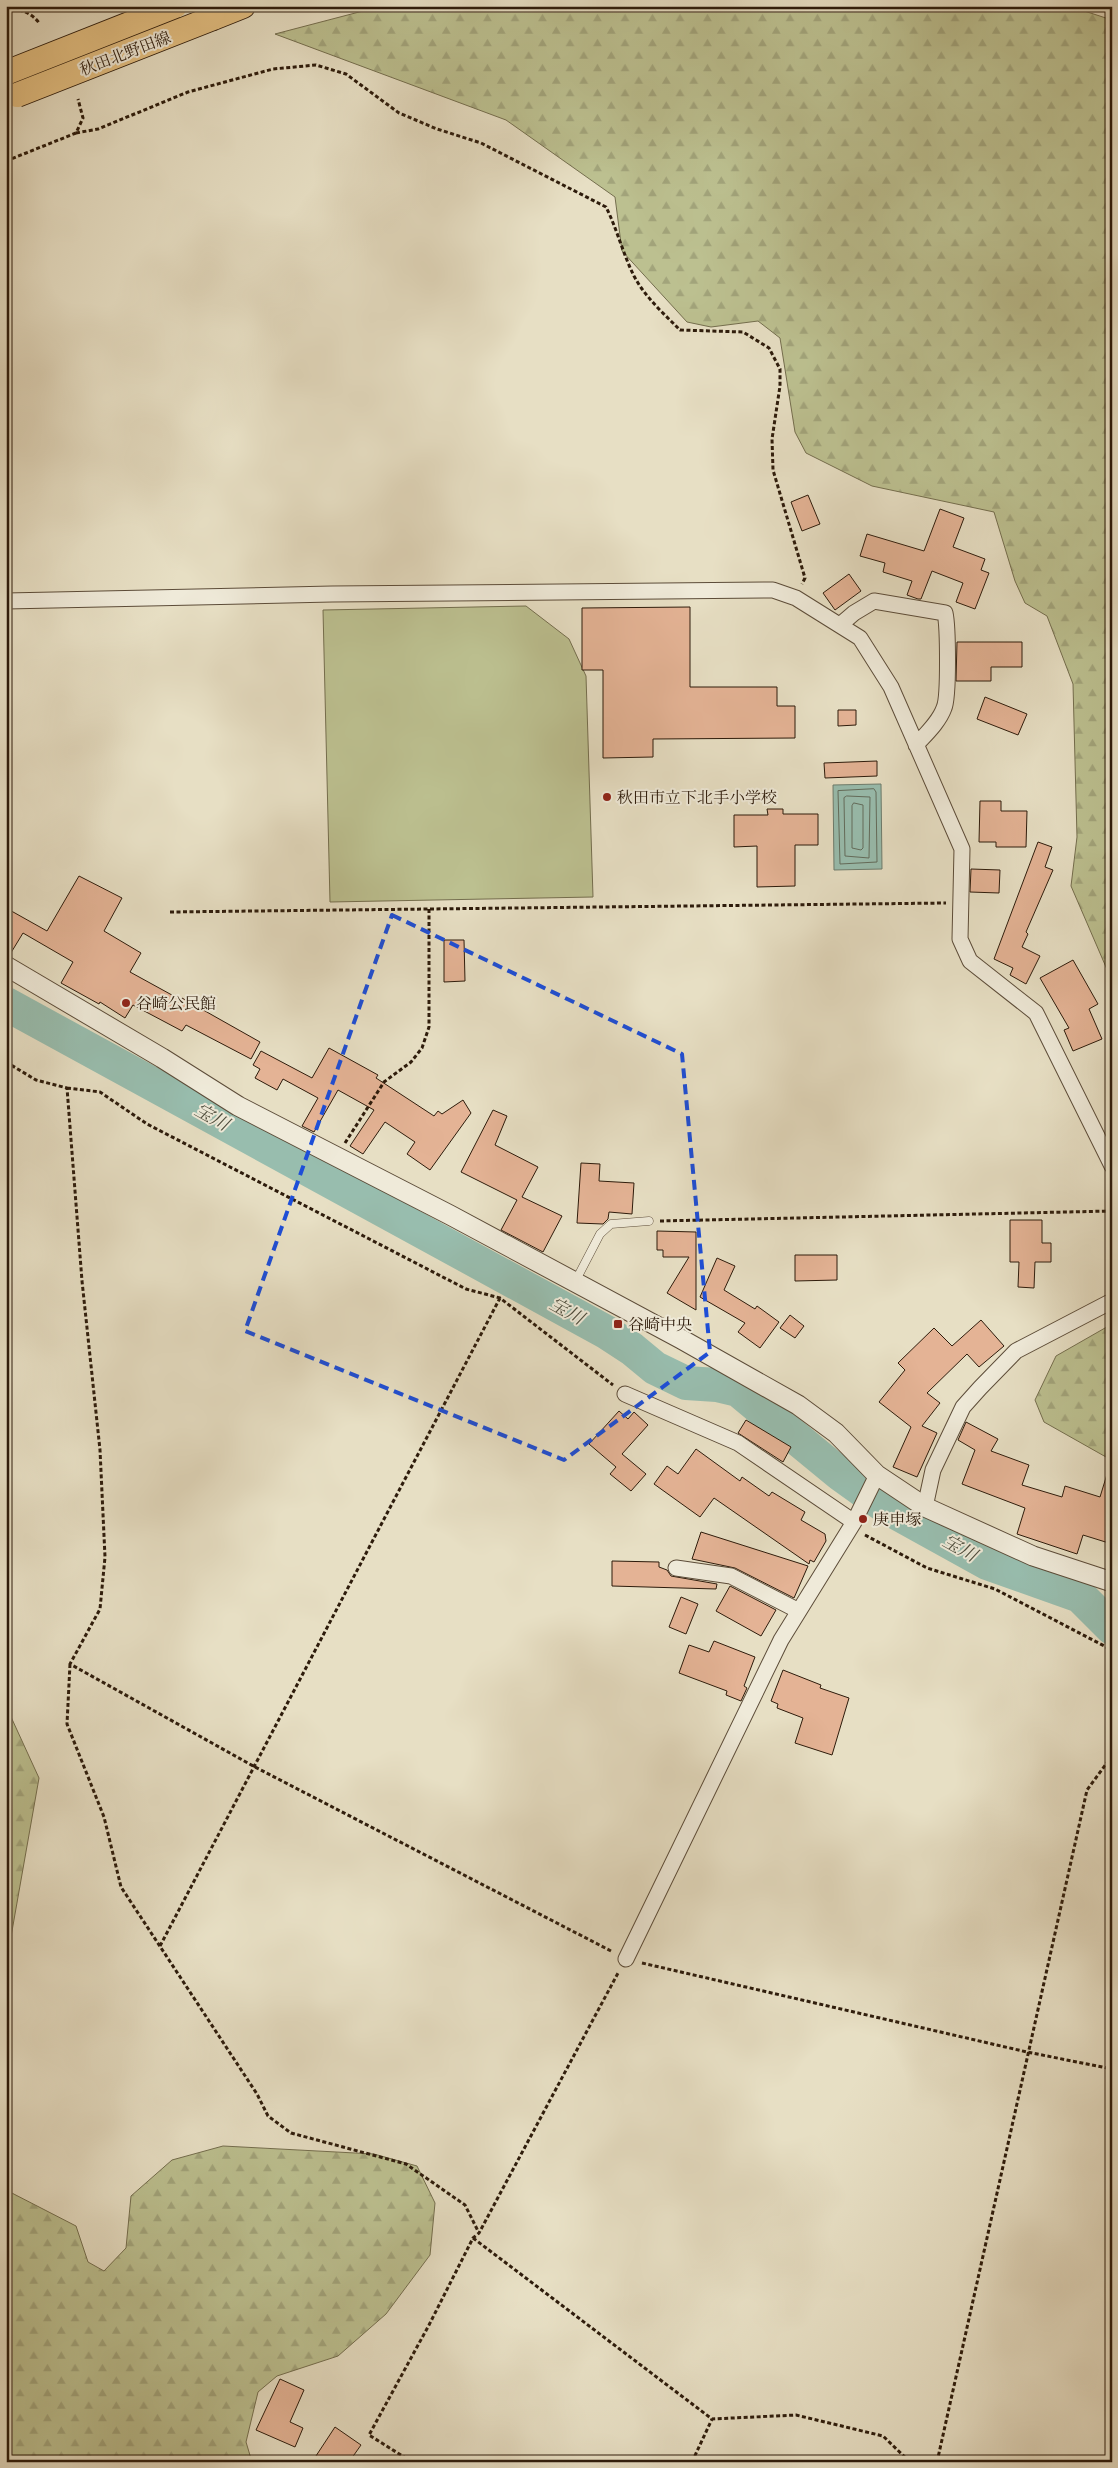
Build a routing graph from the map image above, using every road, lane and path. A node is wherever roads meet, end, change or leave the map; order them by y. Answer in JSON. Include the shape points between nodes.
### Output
{"nodes":[{"id":1,"x":175,"y":6,"type":"edge"},
{"id":2,"x":243,"y":6,"type":"edge"},
{"id":3,"x":6,"y":10,"type":"edge"},
{"id":4,"x":40,"y":24,"type":"dead end"},
{"id":5,"x":7,"y":72,"type":"edge"},
{"id":6,"x":12,"y":97,"type":"edge"},
{"id":7,"x":78,"y":99,"type":"dead end"},
{"id":8,"x":76,"y":133,"type":"junction"},
{"id":9,"x":6,"y":161,"type":"edge"},
{"id":10,"x":796,"y":598,"type":"junction"},
{"id":11,"x":6,"y":601,"type":"edge"},
{"id":12,"x":840,"y":625,"type":"junction"},
{"id":13,"x":916,"y":745,"type":"junction"},
{"id":14,"x":962,"y":902,"type":"junction"},
{"id":15,"x":429,"y":909,"type":"junction"},
{"id":16,"x":170,"y":912,"type":"dead end"},
{"id":17,"x":6,"y":966,"type":"edge"},
{"id":18,"x":6,"y":1062,"type":"edge"},
{"id":19,"x":68,"y":1088,"type":"junction"},
{"id":20,"x":337,"y":1156,"type":"junction"},
{"id":21,"x":1112,"y":1166,"type":"edge"},
{"id":22,"x":1112,"y":1211,"type":"edge"},
{"id":23,"x":649,"y":1221,"type":"joint"},
{"id":24,"x":576,"y":1282,"type":"junction"},
{"id":25,"x":500,"y":1298,"type":"junction"},
{"id":26,"x":1112,"y":1302,"type":"edge"},
{"id":27,"x":625,"y":1394,"type":"joint"},
{"id":28,"x":875,"y":1479,"type":"junction"},
{"id":29,"x":925,"y":1507,"type":"junction"},
{"id":30,"x":855,"y":1520,"type":"junction"},
{"id":31,"x":676,"y":1568,"type":"dead end"},
{"id":32,"x":1112,"y":1582,"type":"edge"},
{"id":33,"x":799,"y":1612,"type":"junction"},
{"id":34,"x":1112,"y":1650,"type":"edge"},
{"id":35,"x":70,"y":1664,"type":"junction"},
{"id":36,"x":1112,"y":1756,"type":"edge"},
{"id":37,"x":255,"y":1767,"type":"junction"},
{"id":38,"x":160,"y":1947,"type":"junction"},
{"id":39,"x":626,"y":1959,"type":"junction"},
{"id":40,"x":1027,"y":2052,"type":"junction"},
{"id":41,"x":1112,"y":2069,"type":"edge"},
{"id":42,"x":478,"y":2233,"type":"junction"},
{"id":43,"x":473,"y":2238,"type":"junction"},
{"id":44,"x":712,"y":2419,"type":"junction"},
{"id":45,"x":412,"y":2462,"type":"edge"},
{"id":46,"x":692,"y":2462,"type":"edge"},
{"id":47,"x":910,"y":2462,"type":"edge"},
{"id":48,"x":937,"y":2462,"type":"edge"}],
"edges":[{"from":1,"to":5,"type":"main road","name":"秋田北野田線","bridge":true},
{"from":2,"to":6,"type":"main road","name":"秋田北野田線","bridge":true},
{"from":3,"to":4,"type":"path","via":[[28,12]]},
{"from":7,"to":8,"type":"path","via":[[83,118]]},
{"from":8,"to":9,"type":"path"},
{"from":8,"to":10,"type":"path","via":[[98,128],[188,92],[273,69],[316,65],[346,74],[399,112],[481,143],[606,207],[634,278],[680,330],[743,332],[769,348],[780,368],[772,439],[773,470],[805,578]]},
{"from":10,"to":11,"type":"street","via":[[773,590]]},
{"from":10,"to":12,"type":"street"},
{"from":12,"to":13,"type":"street","via":[[860,638],[891,688]]},
{"from":12,"to":13,"type":"street","via":[[874,601],[945,613],[948,626],[945,707]]},
{"from":13,"to":14,"type":"street","via":[[962,849]]},
{"from":14,"to":15,"type":"path"},
{"from":14,"to":21,"type":"street","via":[[960,940],[964,952],[976,967],[1036,1013]]},
{"from":15,"to":16,"type":"path"},
{"from":15,"to":20,"type":"path","via":[[430,1027],[412,1062],[384,1082]]},
{"from":17,"to":20,"type":"street","via":[[238,1106]]},
{"from":18,"to":19,"type":"path","via":[[36,1080]]},
{"from":19,"to":25,"type":"path","via":[[100,1092],[156,1129],[466,1288]]},
{"from":19,"to":35,"type":"path","via":[[82,1281],[100,1450],[105,1557],[100,1609]]},
{"from":20,"to":24,"type":"street"},
{"from":22,"to":23,"type":"path"},
{"from":23,"to":24,"type":"lane","via":[[611,1224],[600,1234]]},
{"from":24,"to":28,"type":"street","via":[[798,1405],[836,1433]]},
{"from":25,"to":27,"type":"path"},
{"from":25,"to":37,"type":"path"},
{"from":26,"to":29,"type":"street","via":[[1016,1351],[980,1388],[963,1407],[933,1470]]},
{"from":27,"to":30,"type":"street","via":[[738,1443]]},
{"from":28,"to":29,"type":"street"},
{"from":28,"to":30,"type":"street"},
{"from":29,"to":32,"type":"street","via":[[1033,1556]]},
{"from":30,"to":33,"type":"street"},
{"from":30,"to":34,"type":"path","via":[[926,1568],[995,1589]]},
{"from":31,"to":33,"type":"street","via":[[730,1576]]},
{"from":33,"to":39,"type":"street","via":[[781,1640]]},
{"from":35,"to":37,"type":"path"},
{"from":35,"to":38,"type":"path","via":[[67,1724],[104,1817],[121,1887]]},
{"from":36,"to":40,"type":"path","via":[[1087,1790]]},
{"from":37,"to":38,"type":"path"},
{"from":37,"to":39,"type":"path"},
{"from":38,"to":42,"type":"path","via":[[257,2094],[268,2116],[290,2133],[406,2164],[465,2205]]},
{"from":39,"to":40,"type":"path"},
{"from":39,"to":42,"type":"path"},
{"from":40,"to":41,"type":"path"},
{"from":40,"to":48,"type":"path"},
{"from":42,"to":43,"type":"path"},
{"from":43,"to":44,"type":"path"},
{"from":43,"to":45,"type":"path","via":[[369,2435]]},
{"from":44,"to":46,"type":"path"},
{"from":44,"to":47,"type":"path","via":[[796,2415],[883,2436]]}]}
